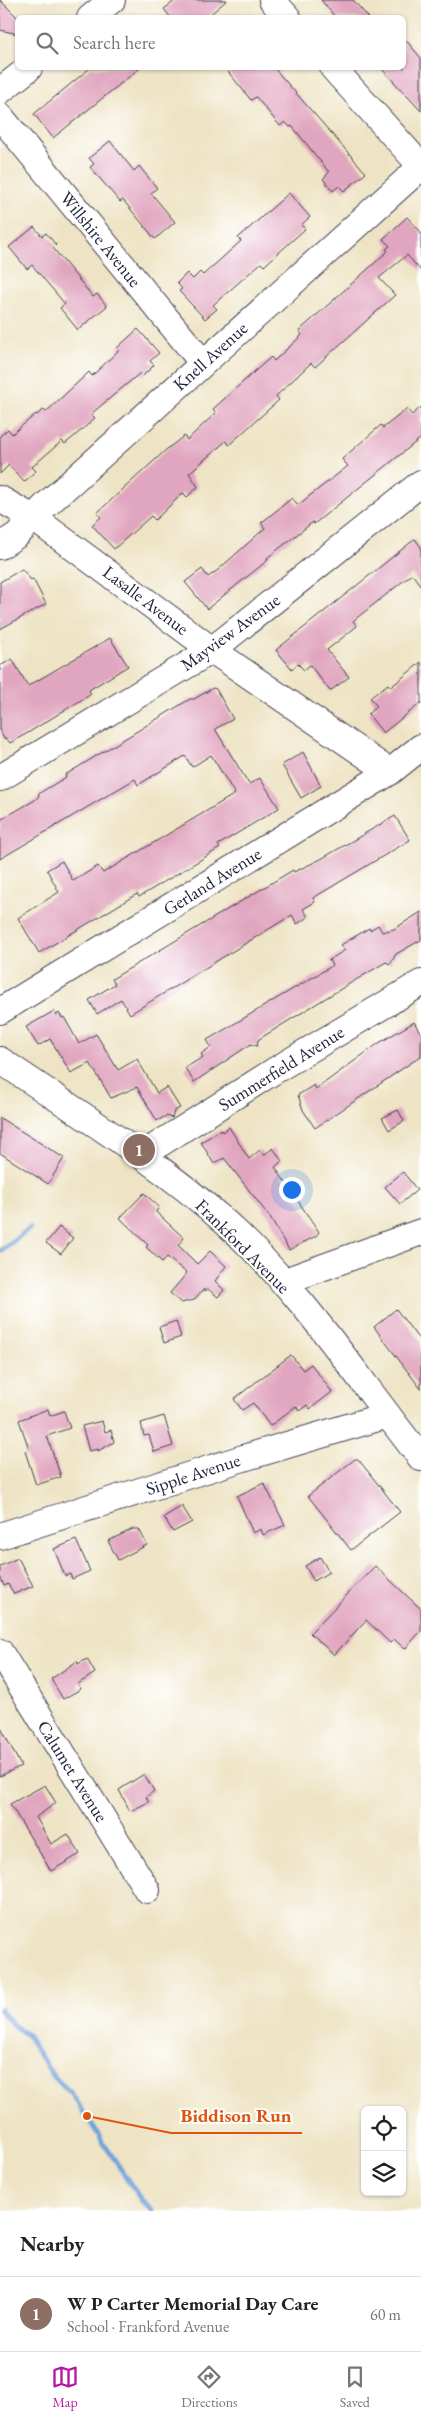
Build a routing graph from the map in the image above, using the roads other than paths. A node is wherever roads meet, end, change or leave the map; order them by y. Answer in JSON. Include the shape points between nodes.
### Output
{"nodes":[{"id":1,"x":112,"y":0,"type":"edge"},
{"id":2,"x":272,"y":0,"type":"edge"},
{"id":3,"x":94,"y":15,"type":"edge"},
{"id":4,"x":285,"y":15,"type":"edge"},
{"id":5,"x":26,"y":70,"type":"edge"},
{"id":6,"x":334,"y":70,"type":"edge"},
{"id":7,"x":0,"y":91,"type":"edge"},
{"id":8,"x":0,"y":116,"type":"edge"},
{"id":9,"x":421,"y":166,"type":"edge"},
{"id":10,"x":202,"y":362,"type":"junction"},
{"id":11,"x":421,"y":483,"type":"edge"},
{"id":12,"x":0,"y":499,"type":"edge"},
{"id":13,"x":35,"y":519,"type":"junction"},
{"id":14,"x":0,"y":546,"type":"edge"},
{"id":15,"x":212,"y":650,"type":"junction"},
{"id":16,"x":421,"y":747,"type":"edge"},
{"id":17,"x":390,"y":772,"type":"junction"},
{"id":18,"x":0,"y":778,"type":"edge"},
{"id":19,"x":421,"y":983,"type":"edge"},
{"id":20,"x":0,"y":1011,"type":"edge"},
{"id":21,"x":0,"y":1060,"type":"edge"},
{"id":22,"x":142,"y":1155,"type":"junction"},
{"id":23,"x":421,"y":1232,"type":"edge"},
{"id":24,"x":282,"y":1282,"type":"junction"},
{"id":25,"x":388,"y":1415,"type":"junction"},
{"id":26,"x":421,"y":1458,"type":"edge"},
{"id":27,"x":0,"y":1536,"type":"edge"},
{"id":28,"x":0,"y":1652,"type":"edge"},
{"id":29,"x":147,"y":1890,"type":"dead end"}],
"edges":[{"from":1,"to":3,"type":"street"},
{"from":2,"to":4,"type":"street"},
{"from":5,"to":7,"type":"street"},
{"from":6,"to":9,"type":"street"},
{"from":8,"to":10,"type":"street","name":"Willshire Avenue"},
{"from":9,"to":10,"type":"street","name":"Knell Avenue"},
{"from":10,"to":13,"type":"street","name":"Knell Avenue","via":[[44,507]]},
{"from":11,"to":15,"type":"street","name":"Mayview Avenue"},
{"from":12,"to":13,"type":"street","name":"Lasalle Avenue"},
{"from":13,"to":14,"type":"street","name":"Knell Avenue"},
{"from":13,"to":15,"type":"street","name":"Lasalle Avenue"},
{"from":15,"to":17,"type":"street","name":"Lasalle Avenue"},
{"from":15,"to":18,"type":"street","name":"Mayview Avenue"},
{"from":16,"to":17,"type":"street","name":"Gerland Avenue"},
{"from":17,"to":20,"type":"street","name":"Gerland Avenue"},
{"from":19,"to":22,"type":"street","name":"Summerfield Avenue"},
{"from":21,"to":22,"type":"street","name":"Frankford Avenue"},
{"from":22,"to":24,"type":"street","name":"Frankford Avenue","via":[[226,1222]]},
{"from":23,"to":24,"type":"street"},
{"from":24,"to":25,"type":"street","name":"Frankford Avenue"},
{"from":25,"to":26,"type":"street","name":"Frankford Avenue"},
{"from":25,"to":27,"type":"street","name":"Sipple Avenue","via":[[240,1458]]},
{"from":28,"to":29,"type":"street","name":"Calumet Avenue"}]}
